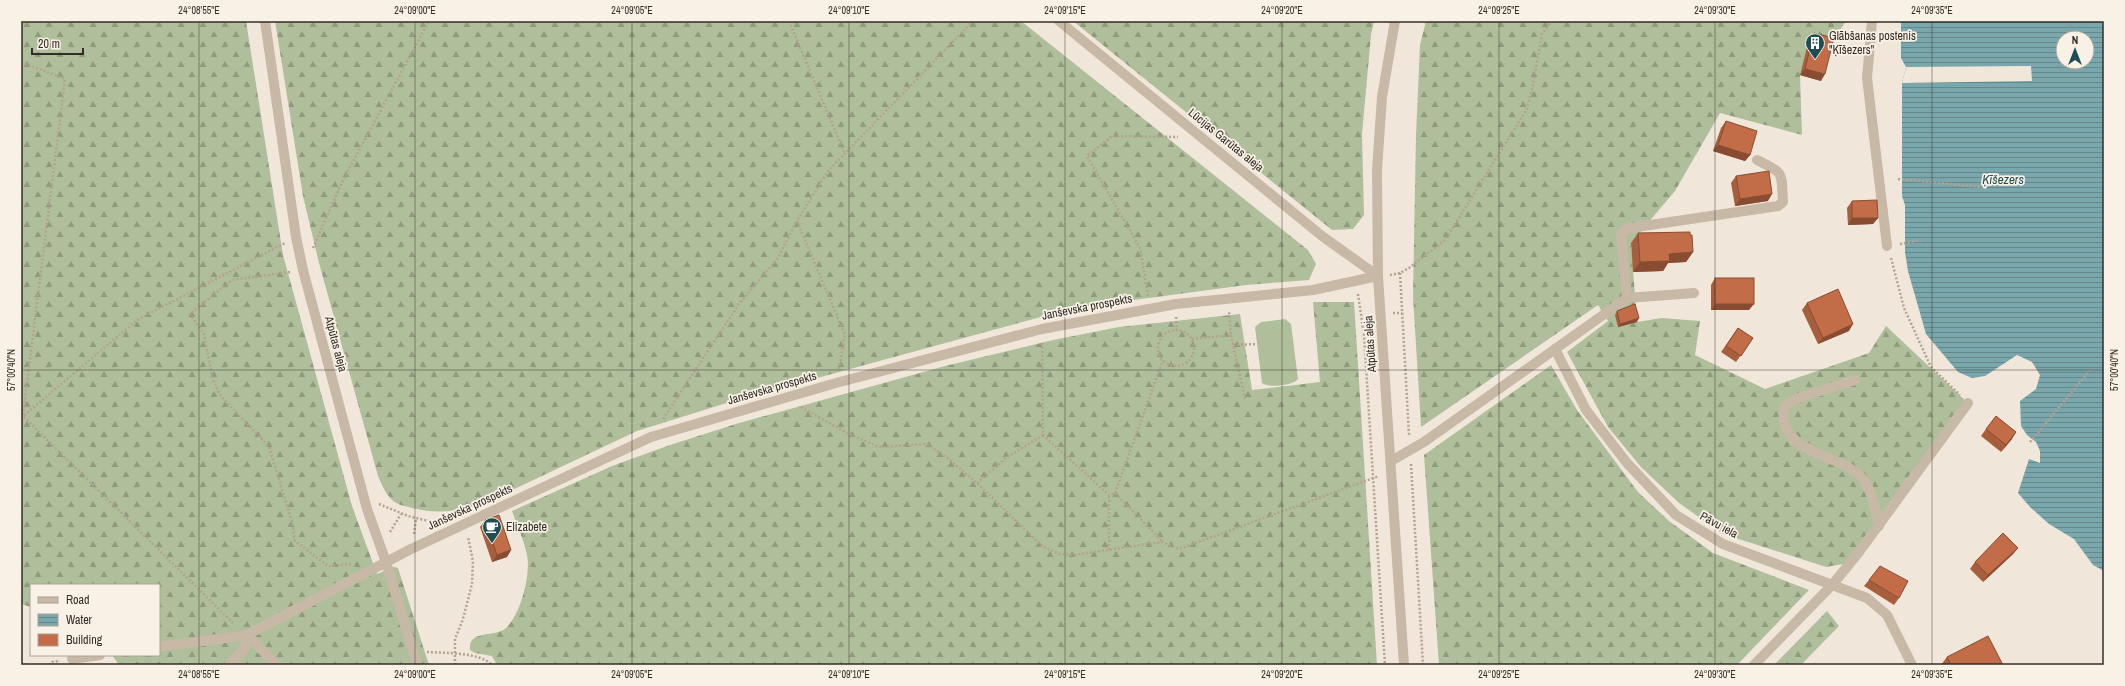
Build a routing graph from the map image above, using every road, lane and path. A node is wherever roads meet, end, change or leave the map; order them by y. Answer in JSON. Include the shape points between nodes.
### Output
{"nodes":[{"id":1,"x":265,"y":21,"type":"edge"},
{"id":2,"x":792,"y":21,"type":"edge"},
{"id":3,"x":973,"y":21,"type":"edge"},
{"id":4,"x":1060,"y":21,"type":"edge"},
{"id":5,"x":1394,"y":21,"type":"edge"},
{"id":6,"x":1552,"y":21,"type":"edge"},
{"id":7,"x":1872,"y":21,"type":"edge"},
{"id":8,"x":21,"y":62,"type":"edge"},
{"id":9,"x":1193,"y":130,"type":"junction"},
{"id":10,"x":845,"y":154,"type":"junction"},
{"id":11,"x":1757,"y":160,"type":"dead end"},
{"id":12,"x":1898,"y":179,"type":"dead end"},
{"id":13,"x":1982,"y":187,"type":"dead end"},
{"id":14,"x":796,"y":221,"type":"junction"},
{"id":15,"x":296,"y":237,"type":"junction"},
{"id":16,"x":1920,"y":240,"type":"dead end"},
{"id":17,"x":1900,"y":244,"type":"dead end"},
{"id":18,"x":1887,"y":246,"type":"joint"},
{"id":19,"x":1400,"y":273,"type":"junction"},
{"id":20,"x":1378,"y":276,"type":"junction"},
{"id":21,"x":1694,"y":293,"type":"dead end"},
{"id":22,"x":1228,"y":298,"type":"junction"},
{"id":23,"x":1627,"y":298,"type":"junction"},
{"id":24,"x":1150,"y":308,"type":"junction"},
{"id":25,"x":1042,"y":329,"type":"junction"},
{"id":26,"x":1231,"y":335,"type":"junction"},
{"id":27,"x":1192,"y":339,"type":"junction"},
{"id":28,"x":1257,"y":344,"type":"dead end"},
{"id":29,"x":1233,"y":345,"type":"junction"},
{"id":30,"x":1555,"y":349,"type":"junction"},
{"id":31,"x":1163,"y":360,"type":"junction"},
{"id":32,"x":2092,"y":368,"type":"dead end"},
{"id":33,"x":1854,"y":380,"type":"dead end"},
{"id":34,"x":836,"y":383,"type":"junction"},
{"id":35,"x":785,"y":397,"type":"junction"},
{"id":36,"x":1245,"y":398,"type":"dead end"},
{"id":37,"x":1968,"y":403,"type":"joint"},
{"id":38,"x":22,"y":416,"type":"edge"},
{"id":39,"x":1043,"y":435,"type":"junction"},
{"id":40,"x":651,"y":437,"type":"junction"},
{"id":41,"x":2030,"y":442,"type":"dead end"},
{"id":42,"x":1410,"y":450,"type":"junction"},
{"id":43,"x":1391,"y":466,"type":"junction"},
{"id":44,"x":977,"y":484,"type":"junction"},
{"id":45,"x":1115,"y":494,"type":"junction"},
{"id":46,"x":1109,"y":495,"type":"junction"},
{"id":47,"x":367,"y":509,"type":"junction"},
{"id":48,"x":464,"y":524,"type":"junction"},
{"id":49,"x":1879,"y":526,"type":"junction"},
{"id":50,"x":449,"y":531,"type":"junction"},
{"id":51,"x":1162,"y":542,"type":"junction"},
{"id":52,"x":1108,"y":550,"type":"junction"},
{"id":53,"x":386,"y":562,"type":"junction"},
{"id":54,"x":1833,"y":584,"type":"junction"},
{"id":55,"x":247,"y":635,"type":"junction"},
{"id":56,"x":160,"y":648,"type":"edge"},
{"id":57,"x":413,"y":651,"type":"junction"},
{"id":58,"x":454,"y":653,"type":"junction"},
{"id":59,"x":93,"y":656,"type":"edge"},
{"id":60,"x":72,"y":659,"type":"dead end"},
{"id":61,"x":230,"y":665,"type":"edge"},
{"id":62,"x":277,"y":665,"type":"edge"},
{"id":63,"x":417,"y":665,"type":"edge"},
{"id":64,"x":455,"y":665,"type":"edge"},
{"id":65,"x":492,"y":665,"type":"edge"},
{"id":66,"x":1404,"y":665,"type":"edge"},
{"id":67,"x":1423,"y":665,"type":"edge"},
{"id":68,"x":1754,"y":665,"type":"edge"},
{"id":69,"x":1912,"y":665,"type":"edge"}],
"edges":[{"from":1,"to":15,"type":"street","name":"Atpūtas aleja"},
{"from":2,"to":10,"type":"path","via":[[791,26]]},
{"from":3,"to":10,"type":"path"},
{"from":4,"to":9,"type":"street","name":"Lūcijas Garūtas aleja"},
{"from":5,"to":20,"type":"street","name":"Atpūtas aleja","via":[[1382,97],[1378,170]]},
{"from":6,"to":19,"type":"path","via":[[1542,34],[1534,85],[1527,109],[1445,240]]},
{"from":7,"to":18,"type":"street","via":[[1867,78]]},
{"from":8,"to":38,"type":"path","via":[[65,79]]},
{"from":9,"to":20,"type":"street","name":"Lūcijas Garūtas aleja","via":[[1322,236]]},
{"from":9,"to":24,"type":"path","via":[[1184,137],[1112,136],[1087,156],[1140,248]]},
{"from":10,"to":14,"type":"path","via":[[828,171]]},
{"from":11,"to":23,"type":"street","via":[[1778,170],[1781,176],[1783,202],[1778,206],[1624,231],[1622,234]]},
{"from":12,"to":13,"type":"path"},
{"from":14,"to":34,"type":"path","via":[[845,335]]},
{"from":14,"to":40,"type":"path","via":[[778,258],[739,304]]},
{"from":15,"to":38,"type":"path","via":[[137,320]]},
{"from":15,"to":47,"type":"street","name":"Atpūtas aleja"},
{"from":16,"to":17,"type":"path"},
{"from":18,"to":37,"type":"path","via":[[1904,308],[1931,367]]},
{"from":19,"to":20,"type":"path"},
{"from":19,"to":42,"type":"path"},
{"from":20,"to":22,"type":"street","name":"Janševska prospekts","via":[[1313,290]]},
{"from":20,"to":43,"type":"street","name":"Atpūtas aleja"},
{"from":21,"to":23,"type":"street"},
{"from":22,"to":24,"type":"street","name":"Janševska prospekts"},
{"from":22,"to":26,"type":"path"},
{"from":23,"to":30,"type":"street"},
{"from":24,"to":25,"type":"street","name":"Janševska prospekts"},
{"from":25,"to":34,"type":"street","name":"Janševska prospekts"},
{"from":25,"to":39,"type":"path"},
{"from":26,"to":27,"type":"path"},
{"from":26,"to":29,"type":"path"},
{"from":27,"to":31,"type":"path","via":[[1194,350],[1189,361],[1179,366],[1169,365]]},
{"from":27,"to":31,"type":"path","via":[[1182,332],[1171,331],[1166,334],[1158,345]]},
{"from":28,"to":29,"type":"path"},
{"from":29,"to":36,"type":"path"},
{"from":30,"to":42,"type":"street"},
{"from":30,"to":54,"type":"street","name":"Pāvu iela","via":[[1586,410],[1627,463],[1676,515],[1722,544]]},
{"from":31,"to":45,"type":"path"},
{"from":32,"to":41,"type":"path"},
{"from":33,"to":49,"type":"street","via":[[1798,398],[1785,406],[1783,417],[1790,433],[1806,448],[1858,473],[1872,498]]},
{"from":34,"to":35,"type":"street","name":"Janševska prospekts"},
{"from":35,"to":40,"type":"street","name":"Janševska prospekts"},
{"from":35,"to":44,"type":"path","via":[[847,433],[879,447],[927,444]]},
{"from":37,"to":49,"type":"street"},
{"from":38,"to":55,"type":"path"},
{"from":39,"to":44,"type":"path","via":[[1006,458]]},
{"from":39,"to":46,"type":"path"},
{"from":40,"to":48,"type":"street","name":"Janševska prospekts"},
{"from":42,"to":43,"type":"street"},
{"from":42,"to":67,"type":"path"},
{"from":43,"to":51,"type":"path","via":[[1179,549]]},
{"from":43,"to":66,"type":"street","name":"Atpūtas aleja"},
{"from":44,"to":52,"type":"path","via":[[1042,546],[1059,554],[1074,555]]},
{"from":45,"to":46,"type":"path"},
{"from":45,"to":51,"type":"path"},
{"from":46,"to":52,"type":"path"},
{"from":47,"to":50,"type":"path","via":[[379,504],[408,516],[434,522]]},
{"from":47,"to":53,"type":"street","name":"Atpūtas aleja"},
{"from":48,"to":50,"type":"street","name":"Janševska prospekts"},
{"from":48,"to":58,"type":"path","via":[[474,571],[470,598],[454,639]]},
{"from":49,"to":54,"type":"street"},
{"from":50,"to":53,"type":"street","name":"Janševska prospekts"},
{"from":51,"to":52,"type":"path"},
{"from":53,"to":55,"type":"street","name":"Janševska prospekts"},
{"from":53,"to":57,"type":"street","name":"Atpūtas aleja"},
{"from":54,"to":68,"type":"street"},
{"from":54,"to":69,"type":"street","name":"Pāvu iela","via":[[1867,598],[1886,615]]},
{"from":55,"to":56,"type":"street","name":"Janševska prospekts"},
{"from":55,"to":61,"type":"street","via":[[245,648]]},
{"from":55,"to":62,"type":"street"},
{"from":57,"to":58,"type":"path"},
{"from":57,"to":63,"type":"street","name":"Atpūtas aleja"},
{"from":58,"to":64,"type":"path"},
{"from":58,"to":65,"type":"path","via":[[481,659]]},
{"from":59,"to":60,"type":"street"}]}
